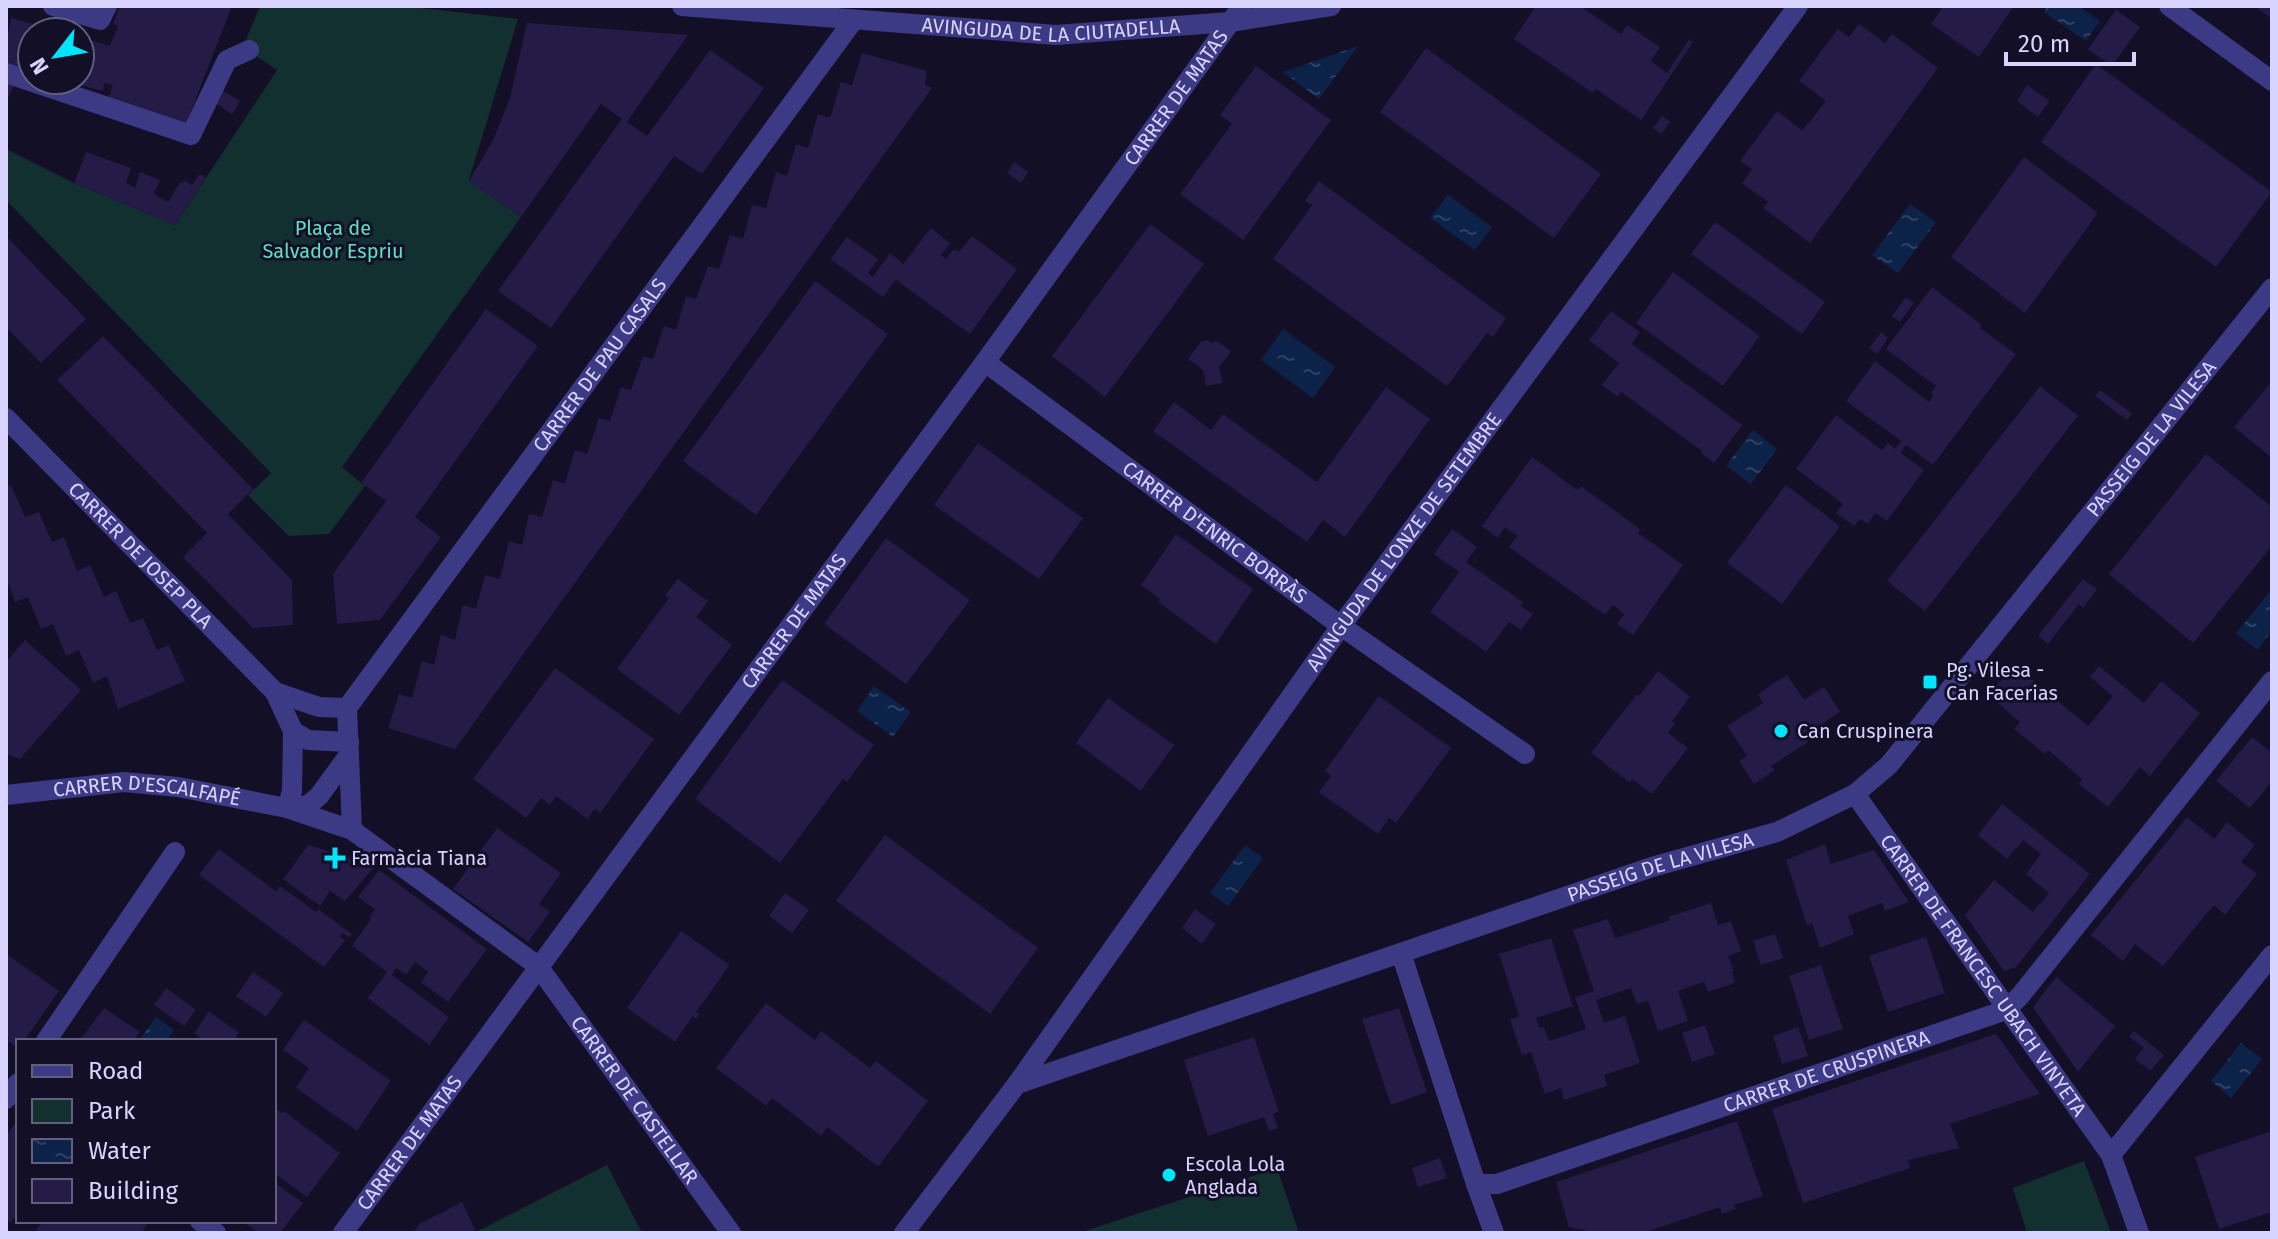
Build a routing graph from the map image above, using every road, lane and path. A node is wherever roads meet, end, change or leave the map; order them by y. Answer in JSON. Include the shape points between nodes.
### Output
{"nodes":[{"id":1,"x":53,"y":6,"type":"edge"},
{"id":2,"x":107,"y":6,"type":"edge"},
{"id":3,"x":682,"y":6,"type":"edge"},
{"id":4,"x":1331,"y":6,"type":"edge"},
{"id":5,"x":1798,"y":6,"type":"edge"},
{"id":6,"x":2169,"y":6,"type":"edge"},
{"id":7,"x":1236,"y":14,"type":"edge"},
{"id":8,"x":853,"y":21,"type":"junction"},
{"id":9,"x":249,"y":50,"type":"dead end"},
{"id":10,"x":6,"y":73,"type":"edge"},
{"id":11,"x":2272,"y":81,"type":"edge"},
{"id":12,"x":2272,"y":288,"type":"edge"},
{"id":13,"x":985,"y":362,"type":"junction"},
{"id":14,"x":6,"y":418,"type":"edge"},
{"id":15,"x":1341,"y":626,"type":"junction"},
{"id":16,"x":2272,"y":681,"type":"edge"},
{"id":17,"x":275,"y":692,"type":"junction"},
{"id":18,"x":347,"y":708,"type":"junction"},
{"id":19,"x":293,"y":731,"type":"junction"},
{"id":20,"x":349,"y":749,"type":"junction"},
{"id":21,"x":1525,"y":754,"type":"dead end"},
{"id":22,"x":1855,"y":794,"type":"junction"},
{"id":23,"x":6,"y":795,"type":"edge"},
{"id":24,"x":287,"y":808,"type":"junction"},
{"id":25,"x":352,"y":830,"type":"junction"},
{"id":26,"x":175,"y":852,"type":"dead end"},
{"id":27,"x":1401,"y":953,"type":"junction"},
{"id":28,"x":2272,"y":955,"type":"edge"},
{"id":29,"x":538,"y":966,"type":"junction"},
{"id":30,"x":2006,"y":1010,"type":"junction"},
{"id":31,"x":47,"y":1039,"type":"edge"},
{"id":32,"x":1017,"y":1084,"type":"junction"},
{"id":33,"x":2111,"y":1155,"type":"junction"},
{"id":34,"x":1476,"y":1184,"type":"junction"},
{"id":35,"x":343,"y":1233,"type":"edge"},
{"id":36,"x":731,"y":1233,"type":"edge"},
{"id":37,"x":904,"y":1233,"type":"edge"},
{"id":38,"x":1494,"y":1233,"type":"edge"},
{"id":39,"x":2139,"y":1233,"type":"edge"}],
"edges":[{"from":1,"to":2,"type":"street","via":[[100,20]]},
{"from":3,"to":8,"type":"street","name":"AVINGUDA DE LA CIUTADELLA"},
{"from":4,"to":7,"type":"street","name":"AVINGUDA DE LA CIUTADELLA"},
{"from":5,"to":15,"type":"street","name":"AVINGUDA DE L'ONZE DE SETEMBRE"},
{"from":6,"to":11,"type":"street"},
{"from":7,"to":8,"type":"street","name":"AVINGUDA DE LA CIUTADELLA","via":[[1056,35]]},
{"from":7,"to":13,"type":"street","name":"CARRER DE MATAS"},
{"from":8,"to":18,"type":"street","name":"CARRER DE PAU CASALS"},
{"from":9,"to":10,"type":"street","via":[[227,60],[191,135]]},
{"from":12,"to":22,"type":"street","name":"PASSEIG DE LA VILESA","via":[[1889,765]]},
{"from":13,"to":15,"type":"street","name":"CARRER D'ENRIC BORRÀS"},
{"from":13,"to":29,"type":"street","name":"CARRER DE MATAS"},
{"from":14,"to":17,"type":"street","name":"CARRER DE JOSEP PLA"},
{"from":15,"to":21,"type":"street","name":"CARRER D'ENRIC BORRÀS"},
{"from":15,"to":32,"type":"street","name":"AVINGUDA DE L'ONZE DE SETEMBRE"},
{"from":16,"to":30,"type":"street","name":"CARRER DE CRUSPINERA"},
{"from":17,"to":18,"type":"street","name":"CARRER DE JOSEP PLA","via":[[319,707]]},
{"from":17,"to":19,"type":"street","name":"CARRER DE JOSEP PLA"},
{"from":18,"to":20,"type":"street"},
{"from":19,"to":20,"type":"street"},
{"from":19,"to":24,"type":"street","name":"CARRER DE JOSEP PLA"},
{"from":20,"to":24,"type":"street","via":[[319,796],[308,805]]},
{"from":20,"to":25,"type":"street"},
{"from":22,"to":27,"type":"street","name":"PASSEIG DE LA VILESA","via":[[1777,832],[1652,867]]},
{"from":22,"to":30,"type":"street","name":"CARRER DE FRANCESC UBACH VINYETA"},
{"from":23,"to":24,"type":"street","name":"CARRER D'ESCALFAPÉ","via":[[124,782]]},
{"from":24,"to":25,"type":"street","name":"CARRER D'ESCALFAPÉ"},
{"from":25,"to":29,"type":"street","name":"CARRER D'ESCALFAPÉ"},
{"from":26,"to":31,"type":"street"},
{"from":27,"to":32,"type":"street","name":"PASSEIG DE LA VILESA"},
{"from":27,"to":34,"type":"street"},
{"from":28,"to":33,"type":"street"},
{"from":29,"to":35,"type":"street","name":"CARRER DE MATAS"},
{"from":29,"to":36,"type":"street","name":"CARRER DE CASTELLAR"},
{"from":30,"to":33,"type":"street","name":"CARRER DE FRANCESC UBACH VINYETA"},
{"from":30,"to":34,"type":"street","name":"CARRER DE CRUSPINERA","via":[[1497,1184]]},
{"from":32,"to":37,"type":"street"},
{"from":33,"to":39,"type":"street","name":"CARRER DE FRANCESC UBACH VINYETA"},
{"from":34,"to":38,"type":"street"}]}
